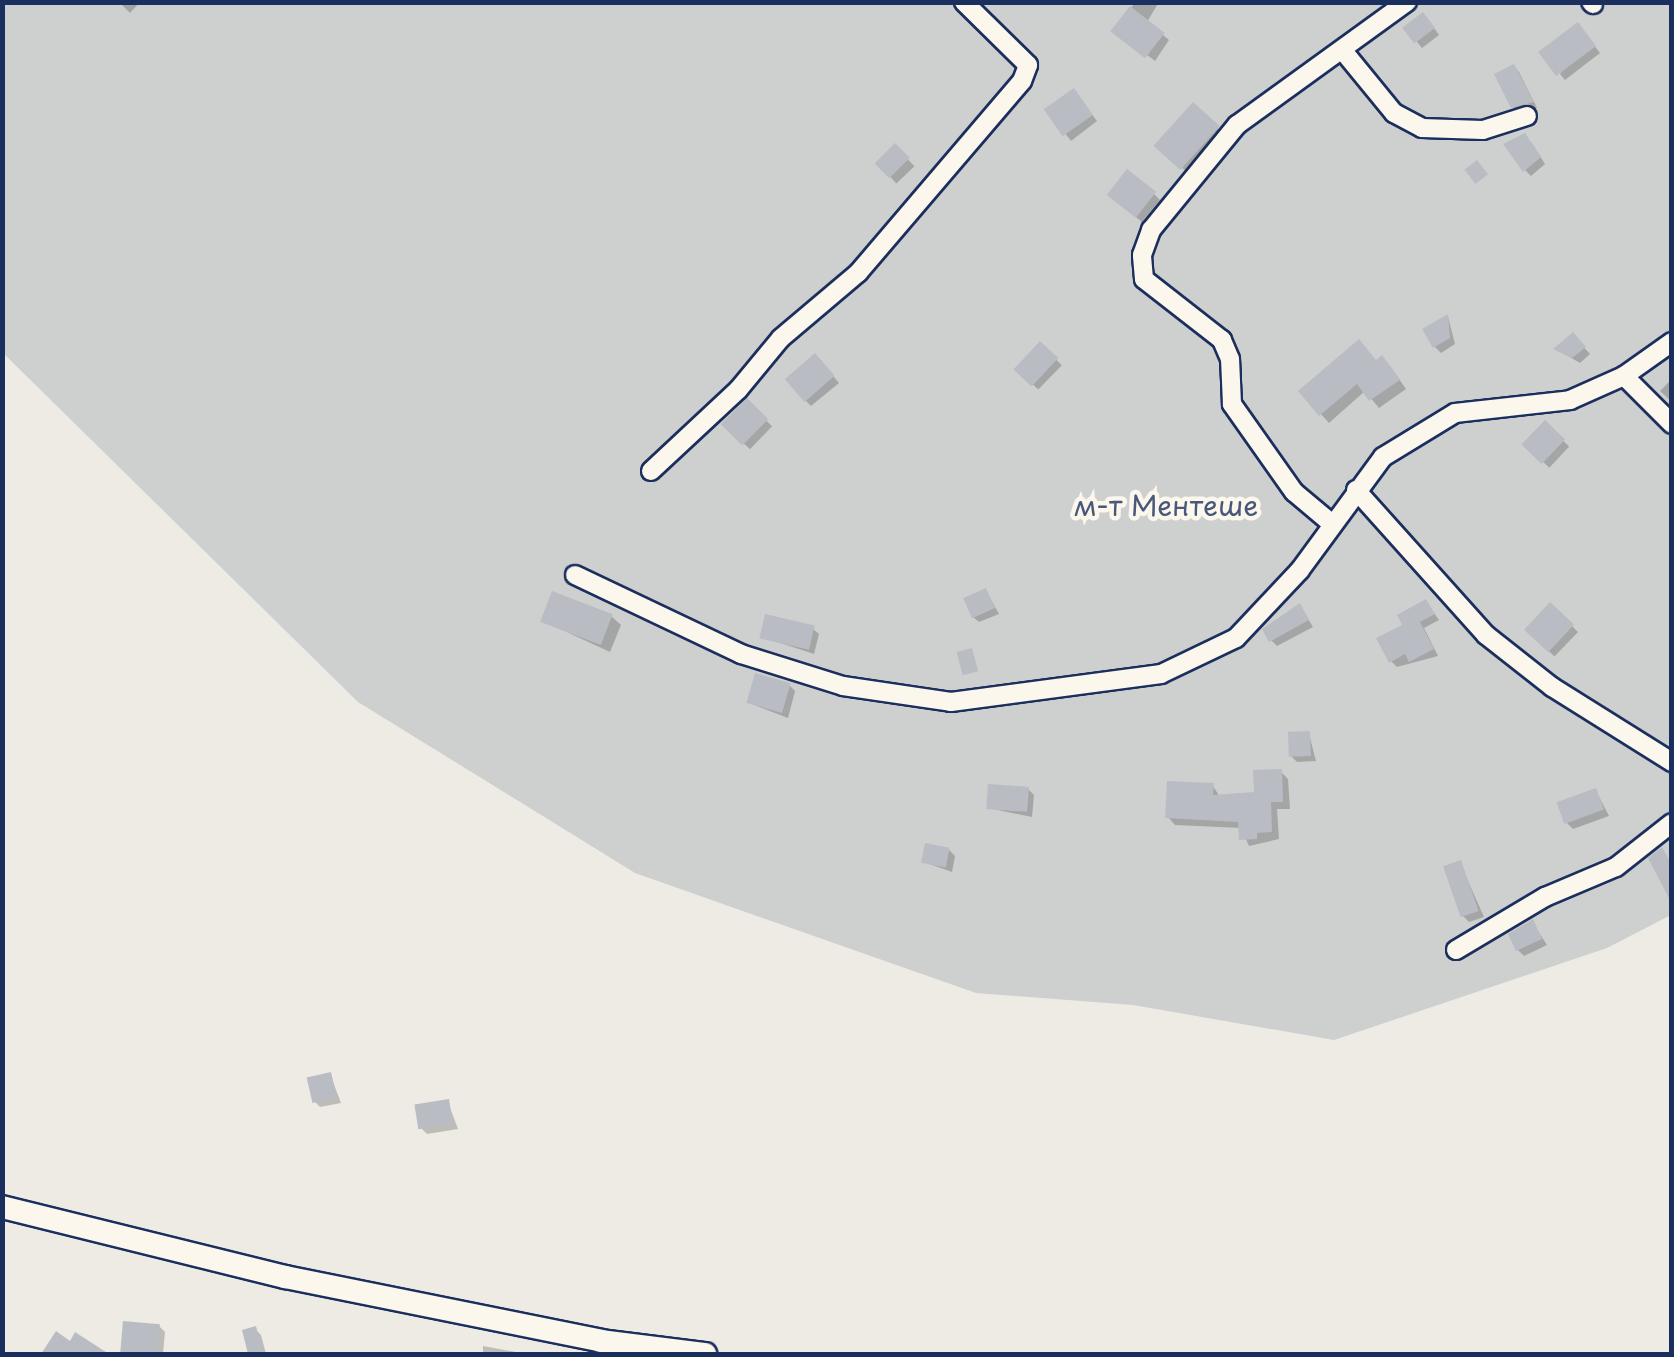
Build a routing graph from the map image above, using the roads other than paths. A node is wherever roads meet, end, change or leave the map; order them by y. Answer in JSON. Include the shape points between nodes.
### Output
{"nodes":[{"id":1,"x":964,"y":2,"type":"edge"},
{"id":2,"x":1407,"y":2,"type":"edge"},
{"id":3,"x":1344,"y":52,"type":"junction"},
{"id":4,"x":1527,"y":116,"type":"dead end"},
{"id":5,"x":1672,"y":342,"type":"edge"},
{"id":6,"x":1624,"y":376,"type":"junction"},
{"id":7,"x":1672,"y":424,"type":"edge"},
{"id":8,"x":651,"y":471,"type":"dead end"},
{"id":9,"x":1356,"y":490,"type":"junction"},
{"id":10,"x":1332,"y":522,"type":"junction"},
{"id":11,"x":575,"y":576,"type":"dead end"},
{"id":12,"x":1672,"y":762,"type":"edge"},
{"id":13,"x":1672,"y":823,"type":"edge"},
{"id":14,"x":1456,"y":950,"type":"dead end"},
{"id":15,"x":2,"y":1207,"type":"edge"},
{"id":16,"x":706,"y":1354,"type":"edge"}],
"edges":[{"from":1,"to":8,"type":"street","via":[[1028,65],[1022,81],[858,273],[781,338],[738,390]]},
{"from":2,"to":3,"type":"street"},
{"from":3,"to":4,"type":"street","via":[[1394,113],[1422,128],[1483,130]]},
{"from":3,"to":10,"type":"street","via":[[1237,125],[1151,230],[1142,256],[1144,279],[1222,340],[1232,404],[1294,492]]},
{"from":5,"to":6,"type":"street"},
{"from":6,"to":7,"type":"street"},
{"from":6,"to":9,"type":"street","via":[[1570,400],[1455,413],[1383,457]]},
{"from":9,"to":10,"type":"street"},
{"from":9,"to":12,"type":"street","via":[[1486,635],[1552,687]]},
{"from":10,"to":11,"type":"street","via":[[1300,570],[1236,638],[1161,674],[951,702],[843,686],[740,654]]},
{"from":13,"to":14,"type":"street","via":[[1616,867],[1545,898]]},
{"from":15,"to":16,"type":"main road","via":[[302,1280],[601,1341]]}]}
